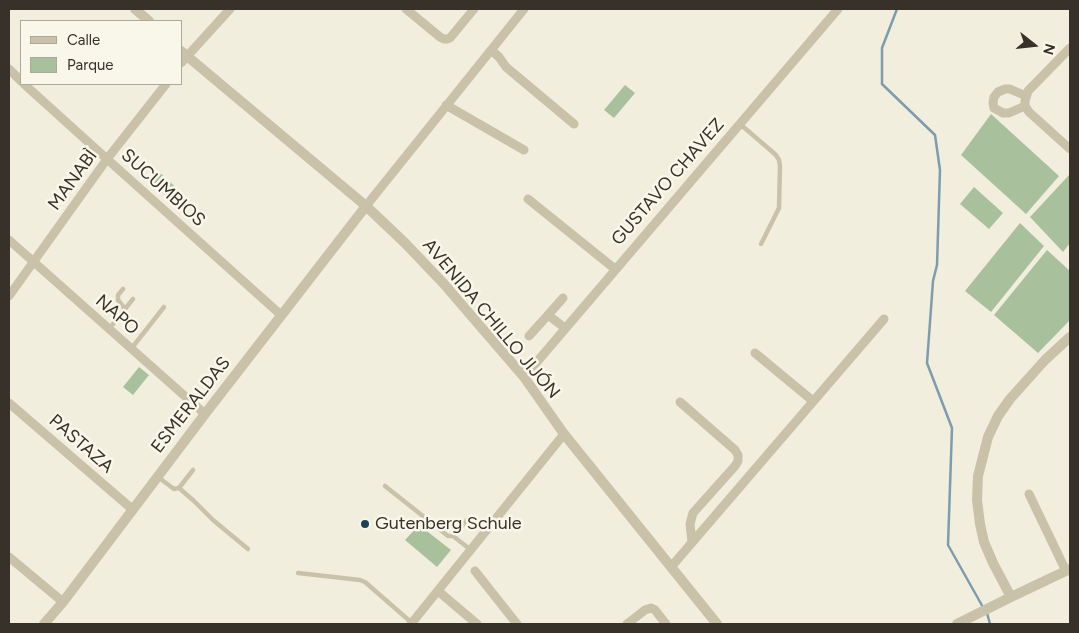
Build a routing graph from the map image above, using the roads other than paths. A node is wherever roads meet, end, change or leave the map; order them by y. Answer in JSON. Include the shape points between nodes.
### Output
{"nodes":[{"id":1,"x":135,"y":9,"type":"edge"},
{"id":2,"x":230,"y":9,"type":"edge"},
{"id":3,"x":406,"y":9,"type":"edge"},
{"id":4,"x":474,"y":9,"type":"edge"},
{"id":5,"x":524,"y":9,"type":"edge"},
{"id":6,"x":838,"y":9,"type":"edge"},
{"id":7,"x":148,"y":20,"type":"edge"},
{"id":8,"x":1070,"y":48,"type":"edge"},
{"id":9,"x":491,"y":50,"type":"junction"},
{"id":10,"x":183,"y":57,"type":"edge"},
{"id":11,"x":9,"y":69,"type":"edge"},
{"id":12,"x":20,"y":80,"type":"edge"},
{"id":13,"x":25,"y":85,"type":"edge"},
{"id":14,"x":165,"y":85,"type":"edge"},
{"id":15,"x":1027,"y":94,"type":"junction"},
{"id":16,"x":446,"y":105,"type":"junction"},
{"id":17,"x":1026,"y":106,"type":"junction"},
{"id":18,"x":574,"y":124,"type":"dead end"},
{"id":19,"x":740,"y":124,"type":"junction"},
{"id":20,"x":1070,"y":149,"type":"edge"},
{"id":21,"x":524,"y":150,"type":"dead end"},
{"id":22,"x":107,"y":159,"type":"junction"},
{"id":23,"x":528,"y":199,"type":"dead end"},
{"id":24,"x":366,"y":206,"type":"junction"},
{"id":25,"x":9,"y":240,"type":"edge"},
{"id":26,"x":761,"y":244,"type":"dead end"},
{"id":27,"x":33,"y":263,"type":"junction"},
{"id":28,"x":615,"y":269,"type":"junction"},
{"id":29,"x":123,"y":288,"type":"dead end"},
{"id":30,"x":9,"y":296,"type":"edge"},
{"id":31,"x":563,"y":298,"type":"dead end"},
{"id":32,"x":133,"y":299,"type":"dead end"},
{"id":33,"x":164,"y":307,"type":"dead end"},
{"id":34,"x":125,"y":309,"type":"junction"},
{"id":35,"x":282,"y":315,"type":"junction"},
{"id":36,"x":548,"y":315,"type":"junction"},
{"id":37,"x":884,"y":319,"type":"dead end"},
{"id":38,"x":565,"y":328,"type":"junction"},
{"id":39,"x":109,"y":329,"type":"junction"},
{"id":40,"x":529,"y":336,"type":"dead end"},
{"id":41,"x":1070,"y":337,"type":"edge"},
{"id":42,"x":131,"y":349,"type":"junction"},
{"id":43,"x":755,"y":353,"type":"dead end"},
{"id":44,"x":524,"y":377,"type":"junction"},
{"id":45,"x":813,"y":401,"type":"junction"},
{"id":46,"x":680,"y":402,"type":"dead end"},
{"id":47,"x":9,"y":403,"type":"edge"},
{"id":48,"x":205,"y":414,"type":"junction"},
{"id":49,"x":564,"y":434,"type":"junction"},
{"id":50,"x":193,"y":470,"type":"dead end"},
{"id":51,"x":157,"y":476,"type":"junction"},
{"id":52,"x":385,"y":486,"type":"dead end"},
{"id":53,"x":179,"y":488,"type":"junction"},
{"id":54,"x":1029,"y":494,"type":"dead end"},
{"id":55,"x":132,"y":509,"type":"junction"},
{"id":56,"x":468,"y":519,"type":"dead end"},
{"id":57,"x":454,"y":536,"type":"junction"},
{"id":58,"x":692,"y":542,"type":"junction"},
{"id":59,"x":248,"y":549,"type":"dead end"},
{"id":60,"x":471,"y":550,"type":"junction"},
{"id":61,"x":9,"y":557,"type":"edge"},
{"id":62,"x":671,"y":567,"type":"junction"},
{"id":63,"x":1068,"y":570,"type":"edge"},
{"id":64,"x":475,"y":571,"type":"dead end"},
{"id":65,"x":298,"y":573,"type":"dead end"},
{"id":66,"x":438,"y":591,"type":"junction"},
{"id":67,"x":1011,"y":597,"type":"junction"},
{"id":68,"x":63,"y":602,"type":"junction"},
{"id":69,"x":44,"y":624,"type":"edge"},
{"id":70,"x":412,"y":624,"type":"edge"},
{"id":71,"x":477,"y":624,"type":"edge"},
{"id":72,"x":517,"y":624,"type":"edge"},
{"id":73,"x":627,"y":624,"type":"edge"},
{"id":74,"x":666,"y":624,"type":"edge"},
{"id":75,"x":717,"y":624,"type":"edge"},
{"id":76,"x":957,"y":624,"type":"edge"}],
"edges":[{"from":1,"to":7,"type":"street"},
{"from":2,"to":10,"type":"street"},
{"from":3,"to":4,"type":"street","via":[[444,39],[450,38]]},
{"from":5,"to":9,"type":"street"},
{"from":6,"to":19,"type":"street","name":"GUSTAVO CHAVEZ"},
{"from":8,"to":15,"type":"street"},
{"from":9,"to":16,"type":"street"},
{"from":9,"to":18,"type":"street","via":[[506,68]]},
{"from":10,"to":24,"type":"street","name":"AVENIDA CHILLO JIJÓN"},
{"from":11,"to":12,"type":"street"},
{"from":13,"to":22,"type":"street","name":"SUCUMBIOS"},
{"from":14,"to":22,"type":"street","name":"MANABÌ"},
{"from":15,"to":17,"type":"street"},
{"from":15,"to":17,"type":"street","via":[[1005,89],[998,92],[993,103],[994,108],[1003,113]]},
{"from":16,"to":21,"type":"street"},
{"from":16,"to":24,"type":"street"},
{"from":17,"to":20,"type":"street","via":[[1028,112]]},
{"from":19,"to":26,"type":"lane","via":[[779,160],[779,208]]},
{"from":19,"to":28,"type":"street","name":"GUSTAVO CHAVEZ"},
{"from":22,"to":27,"type":"street","name":"MANABÌ"},
{"from":22,"to":35,"type":"street","name":"SUCUMBIOS"},
{"from":23,"to":28,"type":"street"},
{"from":24,"to":35,"type":"street","name":"ESMERALDAS"},
{"from":24,"to":44,"type":"street","name":"AVENIDA CHILLO JIJÓN","via":[[444,284]]},
{"from":25,"to":27,"type":"street","name":"NAPO"},
{"from":27,"to":30,"type":"street","name":"MANABÌ"},
{"from":27,"to":39,"type":"street","name":"NAPO"},
{"from":28,"to":38,"type":"street","name":"GUSTAVO CHAVEZ"},
{"from":29,"to":34,"type":"lane","via":[[118,298]]},
{"from":31,"to":36,"type":"street"},
{"from":32,"to":34,"type":"lane"},
{"from":33,"to":42,"type":"lane"},
{"from":34,"to":39,"type":"lane"},
{"from":35,"to":48,"type":"street","name":"ESMERALDAS"},
{"from":36,"to":38,"type":"street"},
{"from":36,"to":40,"type":"street"},
{"from":37,"to":45,"type":"street"},
{"from":38,"to":44,"type":"street","name":"GUSTAVO CHAVEZ"},
{"from":39,"to":42,"type":"street","name":"NAPO"},
{"from":41,"to":67,"type":"street","via":[[1045,360],[998,416],[988,437],[978,476],[977,500],[984,542]]},
{"from":42,"to":48,"type":"street","name":"NAPO"},
{"from":43,"to":45,"type":"street"},
{"from":44,"to":49,"type":"street","name":"AVENIDA CHILLO JIJÓN"},
{"from":45,"to":58,"type":"street"},
{"from":46,"to":58,"type":"street","via":[[738,455],[735,466],[693,513],[690,524]]},
{"from":47,"to":55,"type":"street","name":"PASTAZA"},
{"from":48,"to":51,"type":"street","name":"ESMERALDAS"},
{"from":49,"to":60,"type":"street"},
{"from":49,"to":62,"type":"street","name":"AVENIDA CHILLO JIJÓN"},
{"from":50,"to":53,"type":"lane"},
{"from":51,"to":53,"type":"lane","via":[[174,489]]},
{"from":51,"to":55,"type":"street","name":"ESMERALDAS"},
{"from":52,"to":57,"type":"lane","via":[[448,536]]},
{"from":53,"to":59,"type":"lane"},
{"from":54,"to":63,"type":"street"},
{"from":55,"to":68,"type":"street","name":"ESMERALDAS"},
{"from":56,"to":57,"type":"lane"},
{"from":57,"to":60,"type":"lane"},
{"from":58,"to":62,"type":"street"},
{"from":60,"to":66,"type":"street"},
{"from":61,"to":68,"type":"street"},
{"from":62,"to":75,"type":"street","name":"AVENIDA CHILLO JIJÓN"},
{"from":63,"to":67,"type":"street"},
{"from":64,"to":72,"type":"street"},
{"from":65,"to":70,"type":"lane","via":[[365,582]]},
{"from":66,"to":70,"type":"street"},
{"from":66,"to":71,"type":"street"},
{"from":67,"to":76,"type":"street"},
{"from":68,"to":69,"type":"street","name":"ESMERALDAS"},
{"from":73,"to":74,"type":"street","via":[[651,608]]}]}
